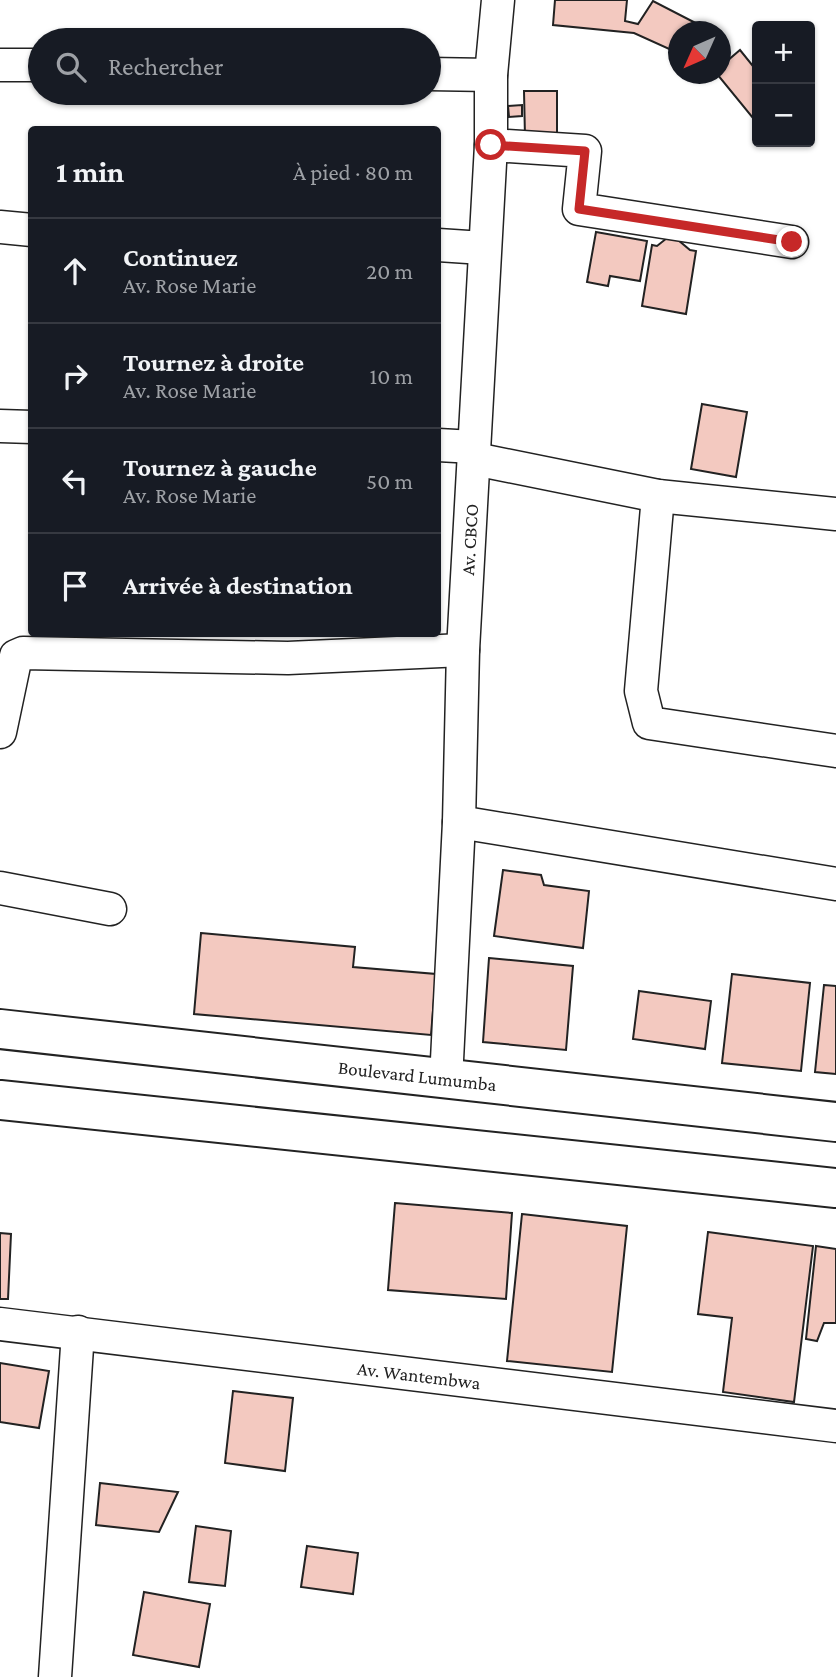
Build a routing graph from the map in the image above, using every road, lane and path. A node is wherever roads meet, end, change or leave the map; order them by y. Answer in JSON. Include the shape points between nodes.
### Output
{"nodes":[{"id":1,"x":498,"y":0,"type":"edge"},
{"id":2,"x":0,"y":65,"type":"edge"},
{"id":3,"x":28,"y":65,"type":"edge"},
{"id":4,"x":441,"y":74,"type":"edge"},
{"id":5,"x":491,"y":75,"type":"junction"},
{"id":6,"x":491,"y":145,"type":"junction"},
{"id":7,"x":0,"y":227,"type":"edge"},
{"id":8,"x":28,"y":230,"type":"edge"},
{"id":9,"x":792,"y":242,"type":"dead end"},
{"id":10,"x":441,"y":245,"type":"edge"},
{"id":11,"x":484,"y":248,"type":"junction"},
{"id":12,"x":0,"y":426,"type":"edge"},
{"id":13,"x":28,"y":427,"type":"edge"},
{"id":14,"x":441,"y":446,"type":"edge"},
{"id":15,"x":475,"y":453,"type":"junction"},
{"id":16,"x":658,"y":496,"type":"junction"},
{"id":17,"x":836,"y":514,"type":"edge"},
{"id":18,"x":463,"y":650,"type":"junction"},
{"id":19,"x":0,"y":732,"type":"edge"},
{"id":20,"x":836,"y":751,"type":"edge"},
{"id":21,"x":459,"y":822,"type":"junction"},
{"id":22,"x":836,"y":884,"type":"edge"},
{"id":23,"x":0,"y":888,"type":"edge"},
{"id":24,"x":110,"y":909,"type":"dead end"},
{"id":25,"x":0,"y":1029,"type":"edge"},
{"id":26,"x":446,"y":1080,"type":"junction"},
{"id":27,"x":0,"y":1100,"type":"edge"},
{"id":28,"x":836,"y":1122,"type":"edge"},
{"id":29,"x":836,"y":1188,"type":"edge"},
{"id":30,"x":0,"y":1324,"type":"edge"},
{"id":31,"x":78,"y":1332,"type":"junction"},
{"id":32,"x":836,"y":1426,"type":"edge"},
{"id":33,"x":55,"y":1677,"type":"edge"}],
"edges":[{"from":1,"to":5,"type":"street","name":"Av. CBCO"},
{"from":2,"to":3,"type":"street"},
{"from":4,"to":5,"type":"street"},
{"from":5,"to":6,"type":"street","name":"Av. CBCO"},
{"from":6,"to":9,"type":"street","via":[[585,151],[579,209]]},
{"from":6,"to":11,"type":"street","name":"Av. CBCO"},
{"from":7,"to":8,"type":"street"},
{"from":10,"to":11,"type":"street"},
{"from":11,"to":15,"type":"street","name":"Av. CBCO"},
{"from":12,"to":13,"type":"street"},
{"from":14,"to":15,"type":"street"},
{"from":15,"to":16,"type":"street"},
{"from":15,"to":18,"type":"street","name":"Av. CBCO"},
{"from":16,"to":17,"type":"street"},
{"from":16,"to":20,"type":"street","via":[[641,691],[649,723]]},
{"from":18,"to":19,"type":"street","via":[[288,658],[23,653],[16,656]]},
{"from":18,"to":21,"type":"street","name":"Av. CBCO"},
{"from":21,"to":22,"type":"street"},
{"from":21,"to":26,"type":"street","name":"Av. CBCO"},
{"from":23,"to":24,"type":"street"},
{"from":25,"to":26,"type":"highway","name":"Boulevard Lumumba"},
{"from":26,"to":28,"type":"highway","name":"Boulevard Lumumba"},
{"from":27,"to":29,"type":"highway"},
{"from":30,"to":31,"type":"street","name":"Av. Wantembwa"},
{"from":31,"to":32,"type":"street","name":"Av. Wantembwa"},
{"from":31,"to":33,"type":"street"}]}
